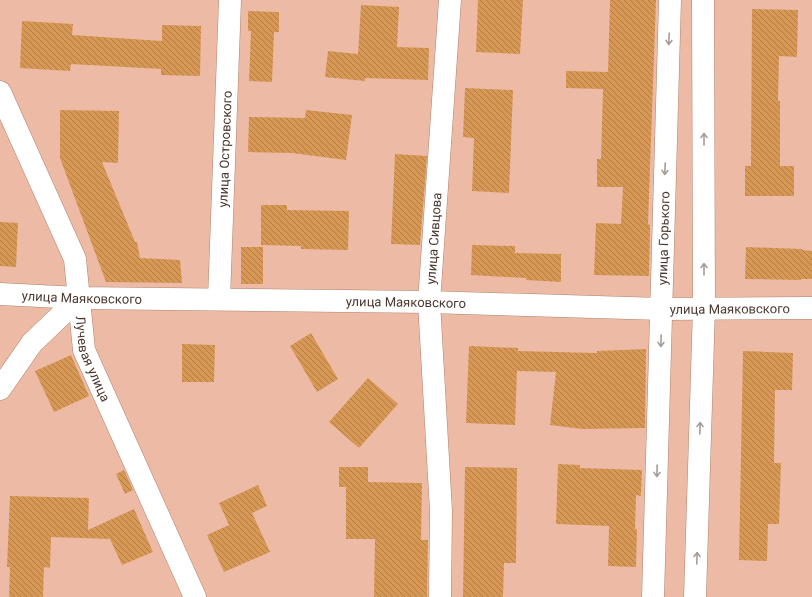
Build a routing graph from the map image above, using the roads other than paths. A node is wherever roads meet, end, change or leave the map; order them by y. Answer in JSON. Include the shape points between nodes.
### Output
{"nodes":[{"id":1,"x":230,"y":0,"type":"edge"},
{"id":2,"x":450,"y":0,"type":"edge"},
{"id":3,"x":670,"y":0,"type":"edge"},
{"id":4,"x":704,"y":0,"type":"edge"},
{"id":5,"x":0,"y":92,"type":"edge"},
{"id":6,"x":0,"y":294,"type":"edge"},
{"id":7,"x":79,"y":298,"type":"junction"},
{"id":8,"x":219,"y":299,"type":"junction"},
{"id":9,"x":429,"y":302,"type":"junction"},
{"id":10,"x":704,"y":308,"type":"junction"},
{"id":11,"x":812,"y":308,"type":"edge"},
{"id":12,"x":662,"y":309,"type":"junction"},
{"id":13,"x":0,"y":389,"type":"edge"},
{"id":14,"x":195,"y":597,"type":"edge"},
{"id":15,"x":440,"y":597,"type":"edge"},
{"id":16,"x":653,"y":597,"type":"edge"},
{"id":17,"x":696,"y":597,"type":"edge"}],
"edges":[{"from":1,"to":8,"type":"street","name":"улица Островского"},
{"from":2,"to":9,"type":"street","name":"улица Сивцова"},
{"from":3,"to":12,"type":"street","name":"улица Горького","one_way":true},
{"from":10,"to":4,"type":"street","one_way":true},
{"from":5,"to":7,"type":"street","name":"Лучевая улица","via":[[75,259]]},
{"from":6,"to":7,"type":"street","name":"улица Маяковского"},
{"from":7,"to":8,"type":"street","name":"улица Маяковского"},
{"from":7,"to":13,"type":"street","via":[[32,343]]},
{"from":7,"to":14,"type":"street","name":"Лучевая улица","via":[[84,350]]},
{"from":8,"to":9,"type":"street","name":"улица Маяковского"},
{"from":9,"to":12,"type":"street","name":"улица Маяковского"},
{"from":9,"to":15,"type":"street","name":"улица Сивцова","via":[[441,511]]},
{"from":10,"to":11,"type":"street","name":"улица Маяковского"},
{"from":10,"to":12,"type":"street","name":"улица Маяковского"},
{"from":17,"to":10,"type":"street","one_way":true},
{"from":12,"to":16,"type":"street","name":"улица Горького","one_way":true}]}
